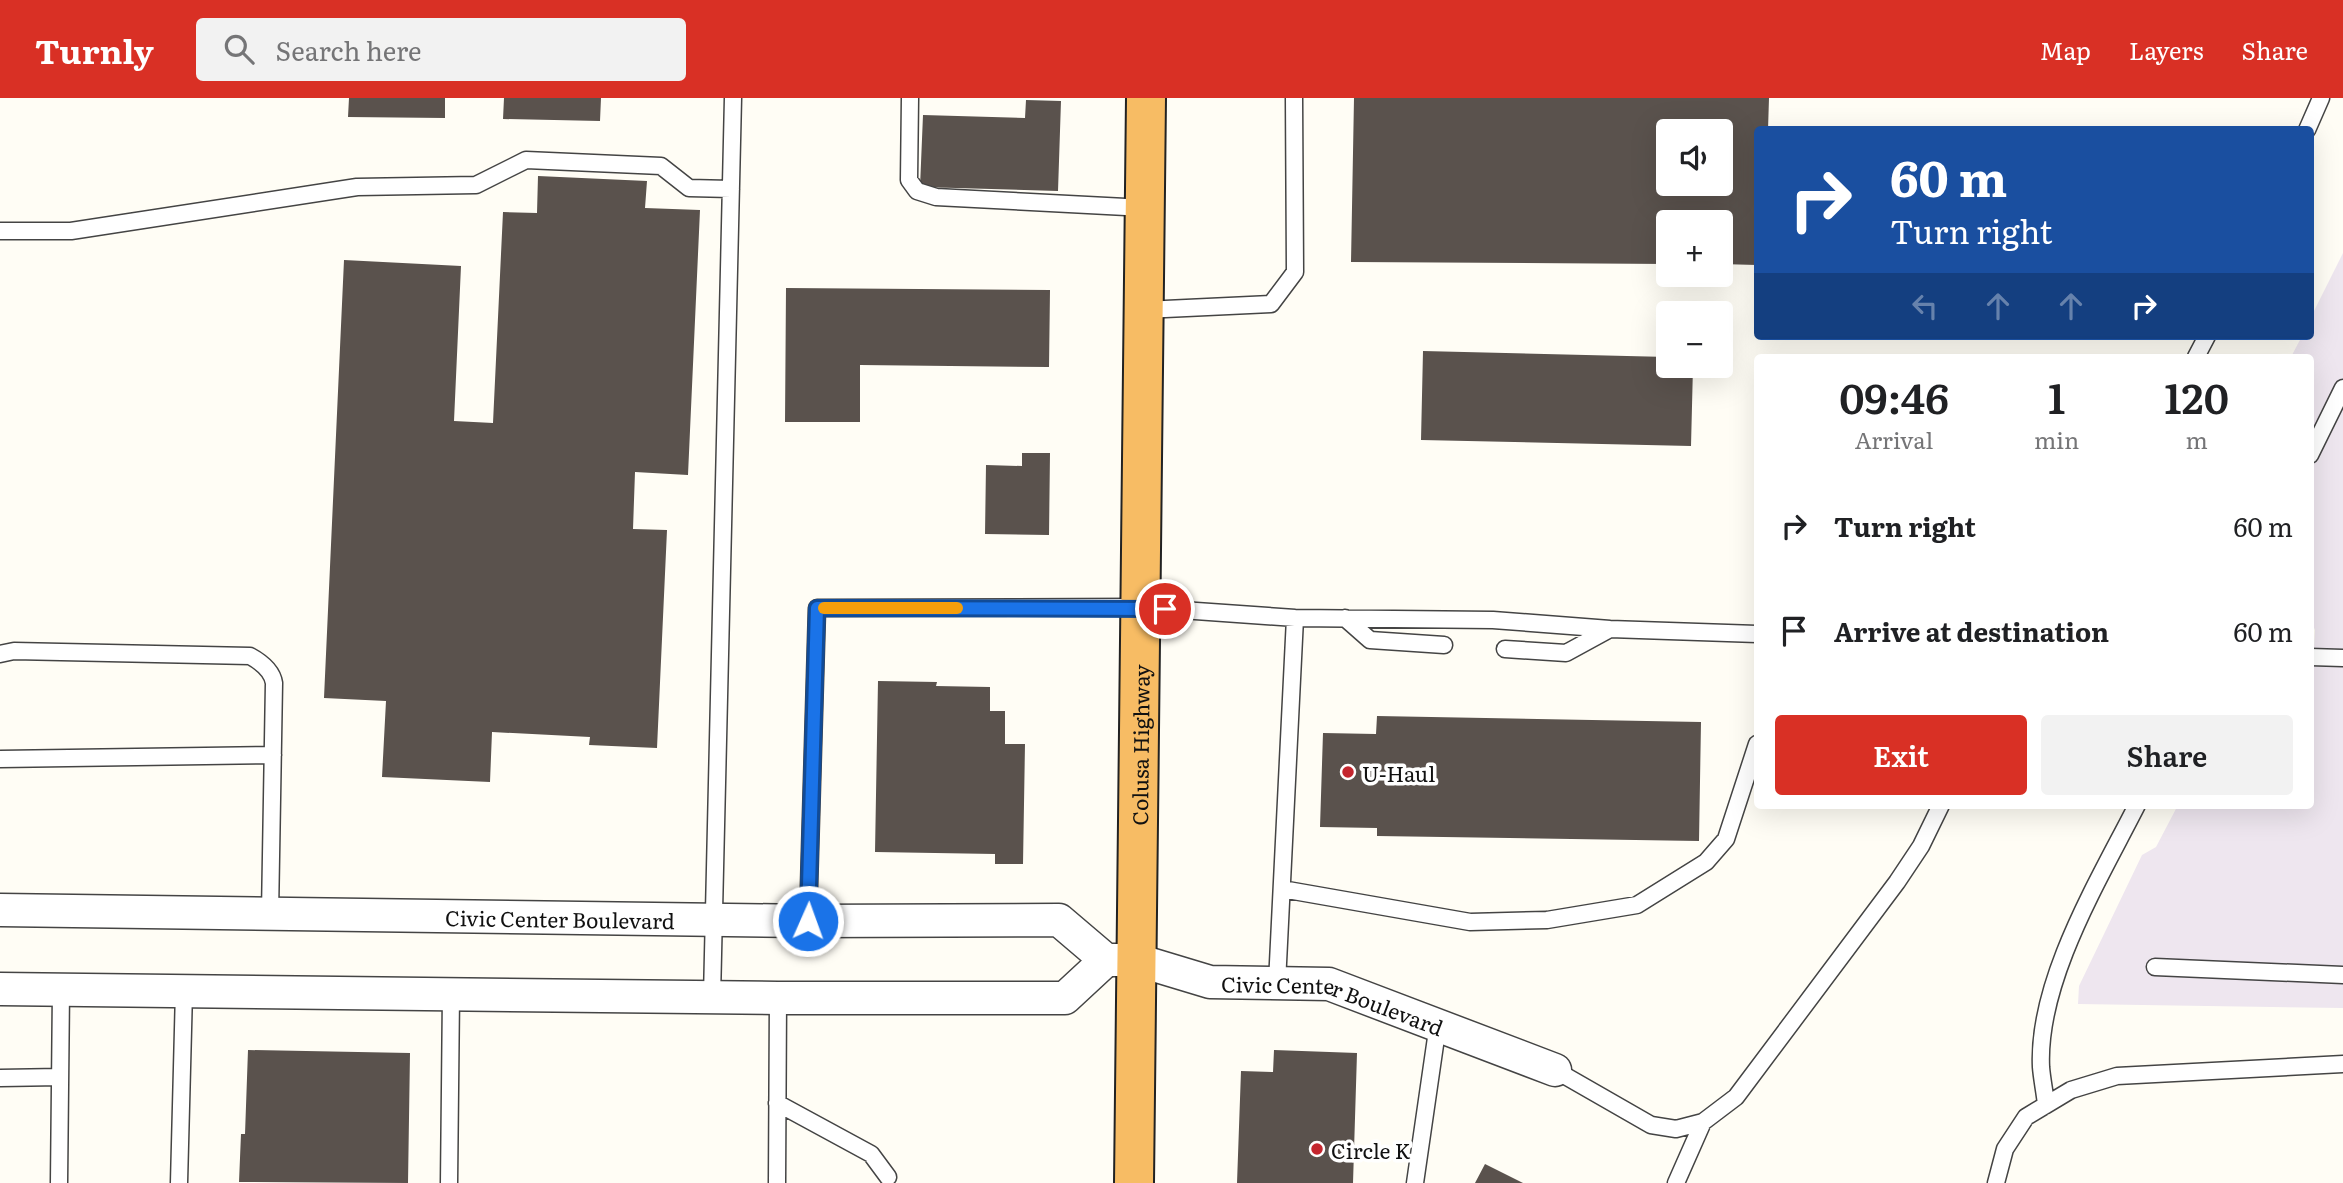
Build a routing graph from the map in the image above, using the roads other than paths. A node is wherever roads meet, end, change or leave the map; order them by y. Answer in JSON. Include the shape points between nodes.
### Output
{"nodes":[{"id":1,"x":733,"y":98,"type":"edge"},
{"id":2,"x":910,"y":98,"type":"edge"},
{"id":3,"x":1146,"y":98,"type":"edge"},
{"id":4,"x":1294,"y":98,"type":"edge"},
{"id":5,"x":2321,"y":98,"type":"edge"},
{"id":6,"x":2308,"y":126,"type":"edge"},
{"id":7,"x":732,"y":189,"type":"junction"},
{"id":8,"x":1145,"y":208,"type":"junction"},
{"id":9,"x":0,"y":231,"type":"edge"},
{"id":10,"x":1144,"y":310,"type":"junction"},
{"id":11,"x":2343,"y":388,"type":"edge"},
{"id":12,"x":2314,"y":447,"type":"edge"},
{"id":13,"x":1139,"y":607,"type":"junction"},
{"id":14,"x":1295,"y":618,"type":"junction"},
{"id":15,"x":1345,"y":618,"type":"junction"},
{"id":16,"x":1610,"y":629,"type":"junction"},
{"id":17,"x":1754,"y":634,"type":"edge"},
{"id":18,"x":1444,"y":645,"type":"dead end"},
{"id":19,"x":1505,"y":649,"type":"dead end"},
{"id":20,"x":0,"y":654,"type":"edge"},
{"id":21,"x":2314,"y":657,"type":"edge"},
{"id":22,"x":2343,"y":658,"type":"edge"},
{"id":23,"x":1754,"y":753,"type":"edge"},
{"id":24,"x":274,"y":755,"type":"junction"},
{"id":25,"x":0,"y":759,"type":"edge"},
{"id":26,"x":1939,"y":809,"type":"edge"},
{"id":27,"x":2135,"y":809,"type":"edge"},
{"id":28,"x":1282,"y":889,"type":"junction"},
{"id":29,"x":0,"y":910,"type":"edge"},
{"id":30,"x":270,"y":914,"type":"junction"},
{"id":31,"x":715,"y":920,"type":"junction"},
{"id":32,"x":808,"y":921,"type":"junction"},
{"id":33,"x":1121,"y":960,"type":"junction"},
{"id":34,"x":2155,"y":967,"type":"dead end"},
{"id":35,"x":2343,"y":975,"type":"edge"},
{"id":36,"x":1277,"y":983,"type":"junction"},
{"id":37,"x":0,"y":989,"type":"edge"},
{"id":38,"x":61,"y":990,"type":"junction"},
{"id":39,"x":184,"y":991,"type":"junction"},
{"id":40,"x":450,"y":994,"type":"junction"},
{"id":41,"x":712,"y":997,"type":"junction"},
{"id":42,"x":778,"y":998,"type":"junction"},
{"id":43,"x":1438,"y":1024,"type":"junction"},
{"id":44,"x":2343,"y":1064,"type":"edge"},
{"id":45,"x":1555,"y":1070,"type":"joint"},
{"id":46,"x":60,"y":1077,"type":"junction"},
{"id":47,"x":0,"y":1078,"type":"edge"},
{"id":48,"x":777,"y":1103,"type":"junction"},
{"id":49,"x":2046,"y":1105,"type":"junction"},
{"id":50,"x":1703,"y":1122,"type":"junction"},
{"id":51,"x":888,"y":1177,"type":"dead end"},
{"id":52,"x":59,"y":1183,"type":"edge"},
{"id":53,"x":179,"y":1183,"type":"edge"},
{"id":54,"x":449,"y":1183,"type":"edge"},
{"id":55,"x":777,"y":1183,"type":"edge"},
{"id":56,"x":1134,"y":1183,"type":"edge"},
{"id":57,"x":1415,"y":1183,"type":"edge"},
{"id":58,"x":1676,"y":1183,"type":"edge"},
{"id":59,"x":1996,"y":1183,"type":"edge"}],
"edges":[{"from":1,"to":7,"type":"lane"},
{"from":2,"to":8,"type":"lane","via":[[909,180],[917,191],[936,197]]},
{"from":3,"to":8,"type":"highway","name":"Colusa Highway"},
{"from":4,"to":10,"type":"lane","via":[[1295,272],[1271,304]]},
{"from":5,"to":6,"type":"lane"},
{"from":7,"to":9,"type":"lane","via":[[689,188],[661,166],[526,160],[476,184],[358,187],[71,231]]},
{"from":7,"to":31,"type":"lane"},
{"from":8,"to":10,"type":"highway","name":"Colusa Highway"},
{"from":10,"to":13,"type":"highway","name":"Colusa Highway"},
{"from":11,"to":12,"type":"lane"},
{"from":13,"to":14,"type":"lane"},
{"from":13,"to":32,"type":"lane","via":[[817,608]]},
{"from":13,"to":33,"type":"highway","name":"Colusa Highway"},
{"from":14,"to":15,"type":"lane"},
{"from":14,"to":28,"type":"lane"},
{"from":15,"to":16,"type":"lane","via":[[1493,620]]},
{"from":15,"to":18,"type":"lane","via":[[1370,640]]},
{"from":16,"to":17,"type":"lane"},
{"from":16,"to":19,"type":"lane","via":[[1566,653]]},
{"from":20,"to":24,"type":"lane","via":[[250,656],[272,676]]},
{"from":21,"to":22,"type":"lane"},
{"from":23,"to":28,"type":"lane","via":[[1726,839],[1706,862],[1637,905],[1547,920],[1470,922]]},
{"from":24,"to":25,"type":"lane"},
{"from":24,"to":30,"type":"lane"},
{"from":26,"to":50,"type":"lane","via":[[1897,882],[1736,1097]]},
{"from":27,"to":49,"type":"lane","via":[[2060,964],[2050,997],[2041,1066]]},
{"from":28,"to":36,"type":"lane"},
{"from":29,"to":30,"type":"street","name":"Civic Center Boulevard"},
{"from":30,"to":31,"type":"street","name":"Civic Center Boulevard"},
{"from":31,"to":32,"type":"street","name":"Civic Center Boulevard"},
{"from":31,"to":41,"type":"lane"},
{"from":32,"to":33,"type":"street","name":"Civic Center Boulevard","via":[[1059,920]]},
{"from":33,"to":36,"type":"street","name":"Civic Center Boulevard","via":[[1210,982]]},
{"from":33,"to":42,"type":"street","via":[[1065,998]]},
{"from":33,"to":56,"type":"highway","name":"Colusa Highway"},
{"from":34,"to":35,"type":"lane"},
{"from":36,"to":43,"type":"street","name":"Civic Center Boulevard","via":[[1329,984]]},
{"from":37,"to":38,"type":"street"},
{"from":38,"to":39,"type":"street"},
{"from":38,"to":46,"type":"lane"},
{"from":39,"to":40,"type":"street"},
{"from":39,"to":53,"type":"lane"},
{"from":40,"to":41,"type":"street"},
{"from":40,"to":54,"type":"lane"},
{"from":41,"to":42,"type":"street"},
{"from":42,"to":48,"type":"lane"},
{"from":43,"to":45,"type":"street","name":"Civic Center Boulevard"},
{"from":43,"to":57,"type":"lane"},
{"from":44,"to":49,"type":"lane","via":[[2117,1076],[2071,1090]]},
{"from":45,"to":50,"type":"lane","via":[[1651,1125],[1676,1129]]},
{"from":46,"to":47,"type":"lane"},
{"from":46,"to":52,"type":"lane"},
{"from":48,"to":51,"type":"lane","via":[[871,1153]]},
{"from":48,"to":55,"type":"lane"},
{"from":49,"to":59,"type":"lane","via":[[2026,1117],[2005,1149]]},
{"from":50,"to":58,"type":"lane"}]}
